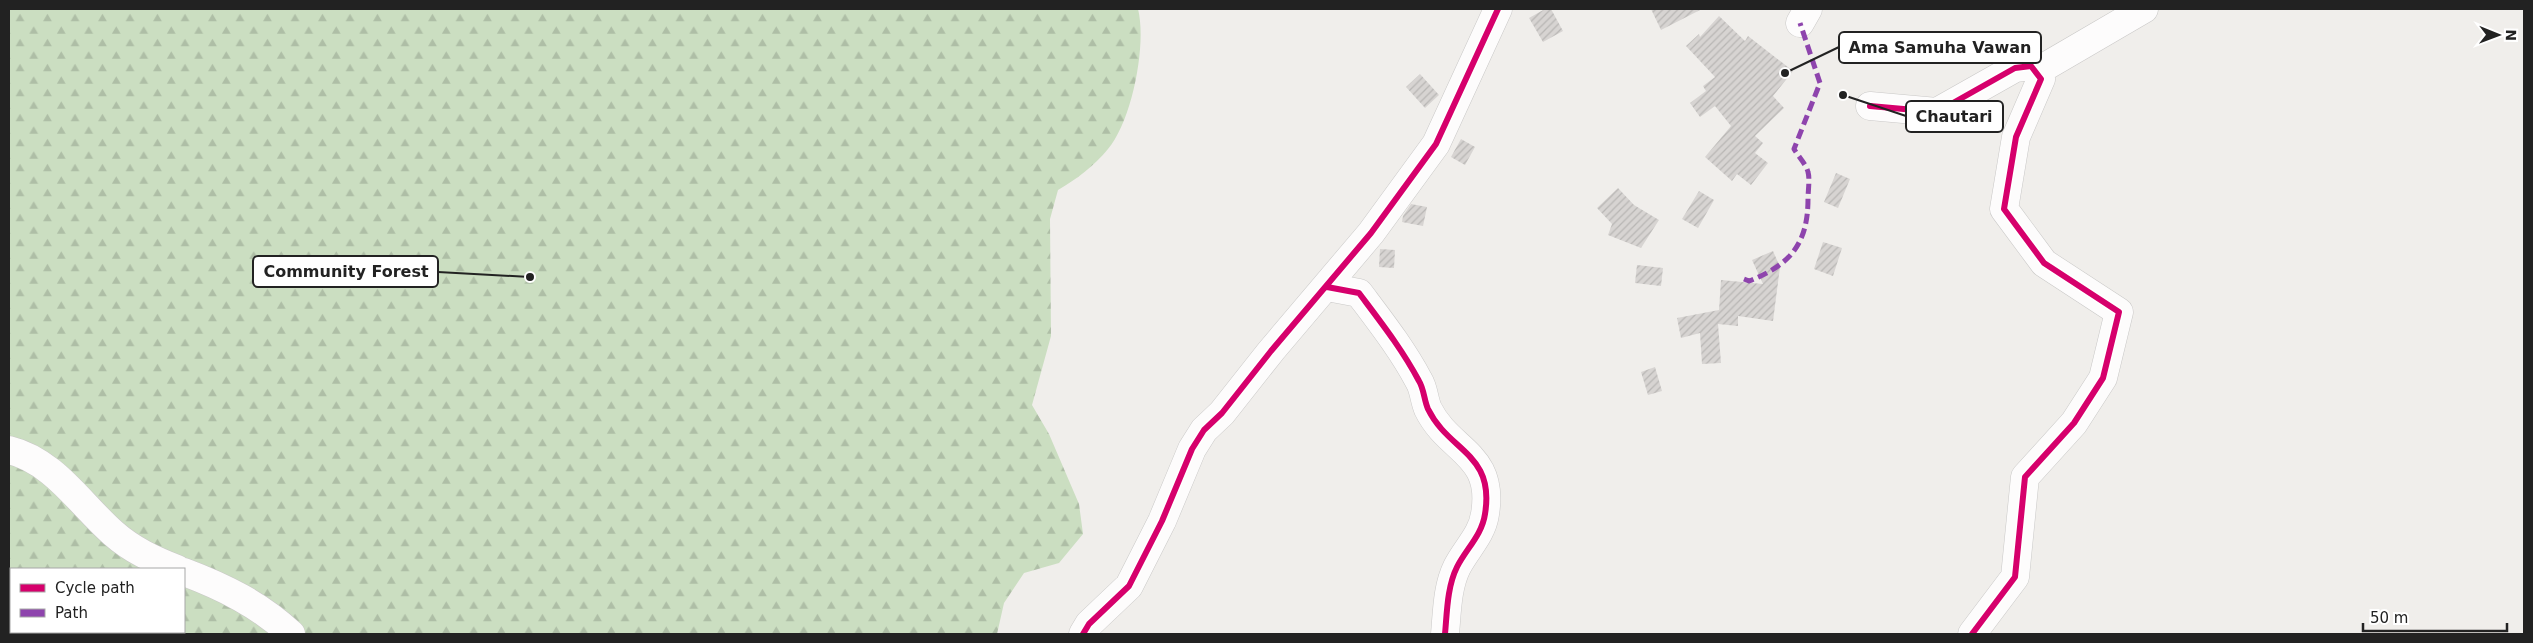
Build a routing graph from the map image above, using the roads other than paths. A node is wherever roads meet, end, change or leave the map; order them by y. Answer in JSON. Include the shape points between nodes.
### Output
{"nodes":[{"id":1,"x":1498,"y":9,"type":"edge"},
{"id":2,"x":1520,"y":9,"type":"edge"},
{"id":3,"x":2144,"y":9,"type":"edge"},
{"id":4,"x":1478,"y":50,"type":"junction"},
{"id":5,"x":2036,"y":72,"type":"junction"},
{"id":6,"x":1870,"y":106,"type":"dead end"},
{"id":7,"x":1328,"y":286,"type":"junction"},
{"id":8,"x":9,"y":450,"type":"edge"},
{"id":9,"x":175,"y":568,"type":"edge"},
{"id":10,"x":185,"y":572,"type":"edge"},
{"id":11,"x":291,"y":634,"type":"edge"},
{"id":12,"x":1083,"y":634,"type":"edge"},
{"id":13,"x":1445,"y":634,"type":"edge"},
{"id":14,"x":1972,"y":634,"type":"edge"}],
"edges":[{"from":1,"to":4,"type":"street"},
{"from":2,"to":4,"type":"street"},
{"from":3,"to":5,"type":"street"},
{"from":4,"to":7,"type":"street","via":[[1436,144]]},
{"from":5,"to":6,"type":"street","via":[[2031,66],[2015,68],[1937,112]]},
{"from":5,"to":14,"type":"street","via":[[2041,79],[2016,137],[2004,209],[2044,263],[2119,312],[2103,378],[2074,423],[2025,477],[2015,576]]},
{"from":7,"to":12,"type":"street","via":[[1222,413],[1204,430],[1192,449],[1162,521],[1129,586],[1089,624]]},
{"from":7,"to":13,"type":"street","via":[[1359,293],[1421,383],[1428,409],[1436,423],[1474,459],[1483,475],[1486,513],[1482,528],[1456,568],[1448,600]]},
{"from":8,"to":9,"type":"street","via":[[59,476],[78,500],[114,534],[143,555]]},
{"from":10,"to":11,"type":"street","via":[[214,583],[260,607]]}]}
